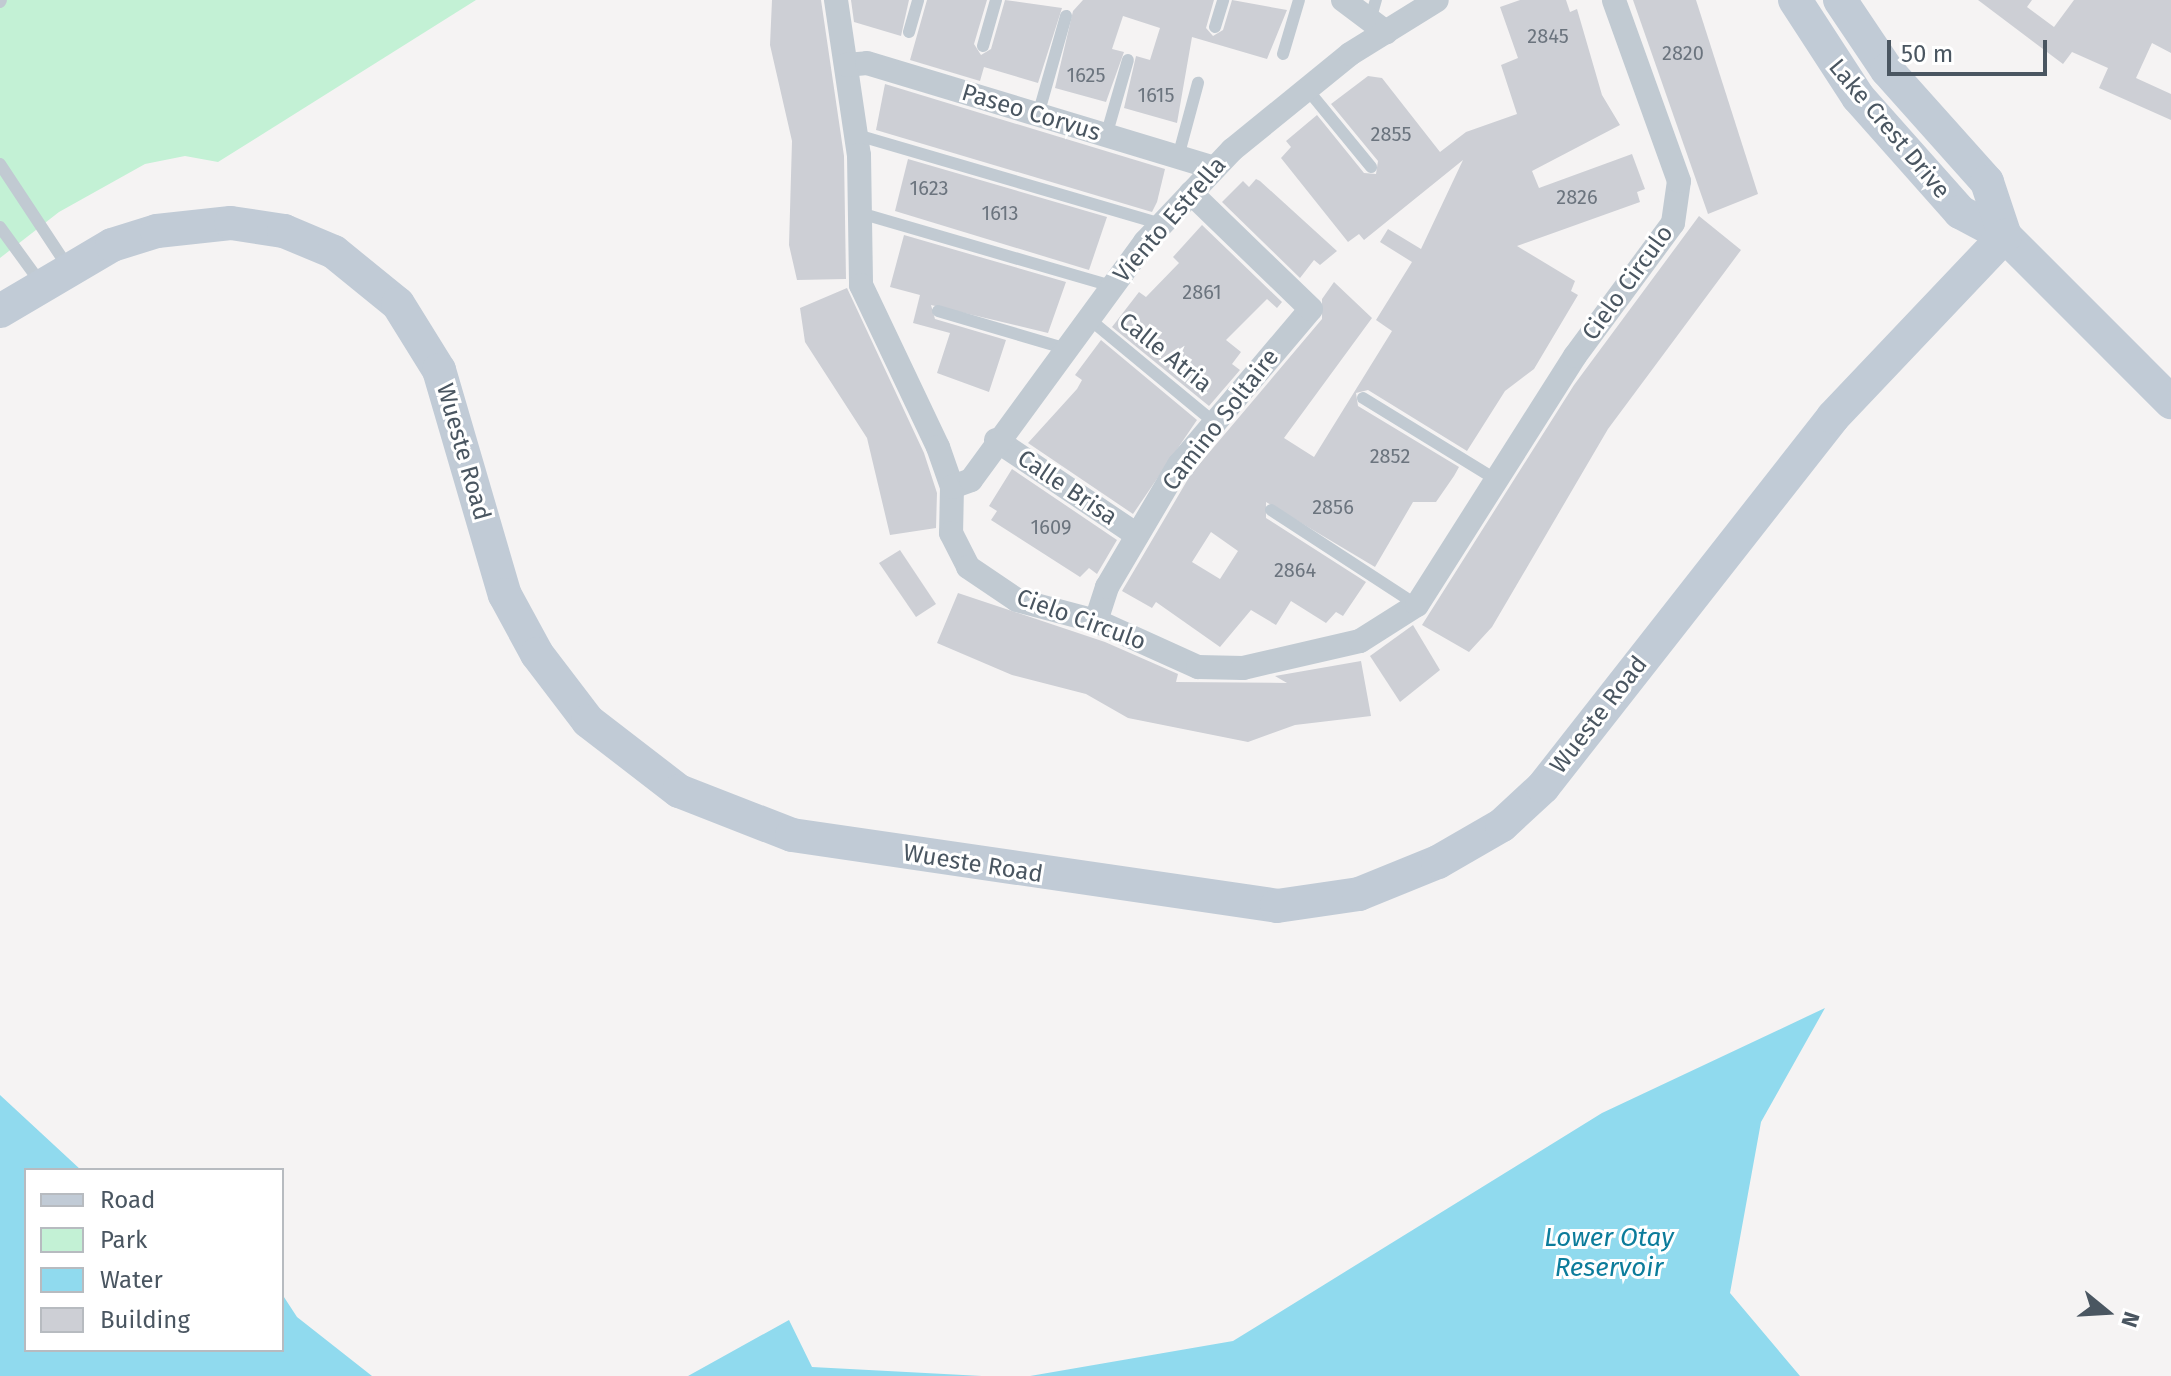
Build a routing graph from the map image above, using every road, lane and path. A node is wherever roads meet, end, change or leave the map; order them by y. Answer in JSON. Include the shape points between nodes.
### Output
{"nodes":[{"id":1,"x":836,"y":0,"type":"edge"},
{"id":2,"x":918,"y":0,"type":"edge"},
{"id":3,"x":996,"y":0,"type":"edge"},
{"id":4,"x":1223,"y":0,"type":"edge"},
{"id":5,"x":1299,"y":0,"type":"edge"},
{"id":6,"x":1343,"y":0,"type":"edge"},
{"id":7,"x":1437,"y":0,"type":"edge"},
{"id":8,"x":1614,"y":0,"type":"edge"},
{"id":9,"x":1795,"y":0,"type":"edge"},
{"id":10,"x":1840,"y":0,"type":"edge"},
{"id":11,"x":1066,"y":16,"type":"dead end"},
{"id":12,"x":1378,"y":16,"type":"edge"},
{"id":13,"x":1215,"y":27,"type":"dead end"},
{"id":14,"x":909,"y":32,"type":"dead end"},
{"id":15,"x":983,"y":46,"type":"dead end"},
{"id":16,"x":1283,"y":54,"type":"dead end"},
{"id":17,"x":1128,"y":60,"type":"dead end"},
{"id":18,"x":846,"y":65,"type":"junction"},
{"id":19,"x":1198,"y":83,"type":"dead end"},
{"id":20,"x":1307,"y":89,"type":"junction"},
{"id":21,"x":1038,"y":115,"type":"junction"},
{"id":22,"x":857,"y":135,"type":"junction"},
{"id":23,"x":1106,"y":136,"type":"junction"},
{"id":24,"x":1178,"y":157,"type":"junction"},
{"id":25,"x":0,"y":164,"type":"edge"},
{"id":26,"x":1371,"y":167,"type":"dead end"},
{"id":27,"x":1215,"y":168,"type":"junction"},
{"id":28,"x":1191,"y":193,"type":"junction"},
{"id":29,"x":860,"y":213,"type":"junction"},
{"id":30,"x":1162,"y":224,"type":"junction"},
{"id":31,"x":0,"y":227,"type":"edge"},
{"id":32,"x":2005,"y":236,"type":"junction"},
{"id":33,"x":55,"y":276,"type":"junction"},
{"id":34,"x":1112,"y":286,"type":"junction"},
{"id":35,"x":0,"y":311,"type":"edge"},
{"id":36,"x":938,"y":311,"type":"dead end"},
{"id":37,"x":1087,"y":318,"type":"junction"},
{"id":38,"x":1064,"y":348,"type":"junction"},
{"id":39,"x":1363,"y":398,"type":"dead end"},
{"id":40,"x":2171,"y":402,"type":"edge"},
{"id":41,"x":1215,"y":423,"type":"junction"},
{"id":42,"x":996,"y":440,"type":"junction"},
{"id":43,"x":1497,"y":480,"type":"junction"},
{"id":44,"x":952,"y":487,"type":"junction"},
{"id":45,"x":1271,"y":510,"type":"dead end"},
{"id":46,"x":1137,"y":535,"type":"junction"},
{"id":47,"x":1417,"y":605,"type":"junction"},
{"id":48,"x":1096,"y":621,"type":"junction"}],
"edges":[{"from":1,"to":18,"type":"street","name":"Cielo Circulo"},
{"from":2,"to":14,"type":"lane"},
{"from":3,"to":15,"type":"lane"},
{"from":4,"to":13,"type":"lane"},
{"from":5,"to":16,"type":"lane"},
{"from":6,"to":12,"type":"street"},
{"from":7,"to":12,"type":"street","name":"Viento Estrella"},
{"from":8,"to":43,"type":"street","name":"Cielo Circulo","via":[[1682,201]]},
{"from":9,"to":32,"type":"street","name":"Lake Crest Drive","via":[[1858,97],[1929,178],[1960,212]]},
{"from":10,"to":32,"type":"street","name":"Lake Crest Drive","via":[[1887,70],[1987,182]]},
{"from":11,"to":21,"type":"lane"},
{"from":12,"to":20,"type":"street","name":"Viento Estrella"},
{"from":17,"to":23,"type":"lane"},
{"from":18,"to":21,"type":"street","name":"Paseo Corvus","via":[[867,63]]},
{"from":18,"to":22,"type":"street","name":"Cielo Circulo"},
{"from":19,"to":24,"type":"lane"},
{"from":20,"to":26,"type":"lane"},
{"from":20,"to":27,"type":"street","name":"Viento Estrella"},
{"from":21,"to":23,"type":"street","name":"Paseo Corvus"},
{"from":22,"to":29,"type":"street","name":"Cielo Circulo"},
{"from":22,"to":30,"type":"lane"},
{"from":23,"to":24,"type":"street","name":"Paseo Corvus"},
{"from":24,"to":27,"type":"street","name":"Paseo Corvus"},
{"from":25,"to":33,"type":"lane"},
{"from":27,"to":28,"type":"street","name":"Viento Estrella"},
{"from":28,"to":30,"type":"street","name":"Viento Estrella"},
{"from":28,"to":41,"type":"street","name":"Camino Soltaire","via":[[1311,309]]},
{"from":29,"to":34,"type":"lane"},
{"from":29,"to":44,"type":"street","name":"Cielo Circulo","via":[[861,285]]},
{"from":30,"to":34,"type":"street","name":"Viento Estrella"},
{"from":31,"to":33,"type":"lane"},
{"from":32,"to":33,"type":"street","name":"Wueste Road","via":[[1833,417],[1543,787],[1502,825],[1359,894],[1277,906],[792,835],[679,791],[588,721],[537,654],[505,595],[439,370],[398,304],[334,252],[284,231],[231,223],[157,231]]},
{"from":32,"to":40,"type":"street","name":"Lake Crest Drive"},
{"from":33,"to":35,"type":"street","name":"Wueste Road"},
{"from":34,"to":37,"type":"street","name":"Viento Estrella"},
{"from":36,"to":38,"type":"lane"},
{"from":37,"to":38,"type":"street","name":"Viento Estrella"},
{"from":37,"to":41,"type":"lane","name":"Calle Atria"},
{"from":38,"to":42,"type":"street","name":"Viento Estrella"},
{"from":39,"to":43,"type":"lane"},
{"from":41,"to":46,"type":"street","name":"Camino Soltaire"},
{"from":42,"to":44,"type":"street","name":"Viento Estrella","via":[[971,480]]},
{"from":42,"to":46,"type":"street","name":"Calle Brisa"},
{"from":43,"to":47,"type":"street","name":"Cielo Circulo"},
{"from":44,"to":48,"type":"street","name":"Cielo Circulo","via":[[951,533],[968,567],[1017,600]]},
{"from":45,"to":47,"type":"lane"},
{"from":46,"to":48,"type":"street","name":"Camino Soltaire"},
{"from":47,"to":48,"type":"street","name":"Cielo Circulo","via":[[1360,641],[1243,668],[1198,667]]}]}
